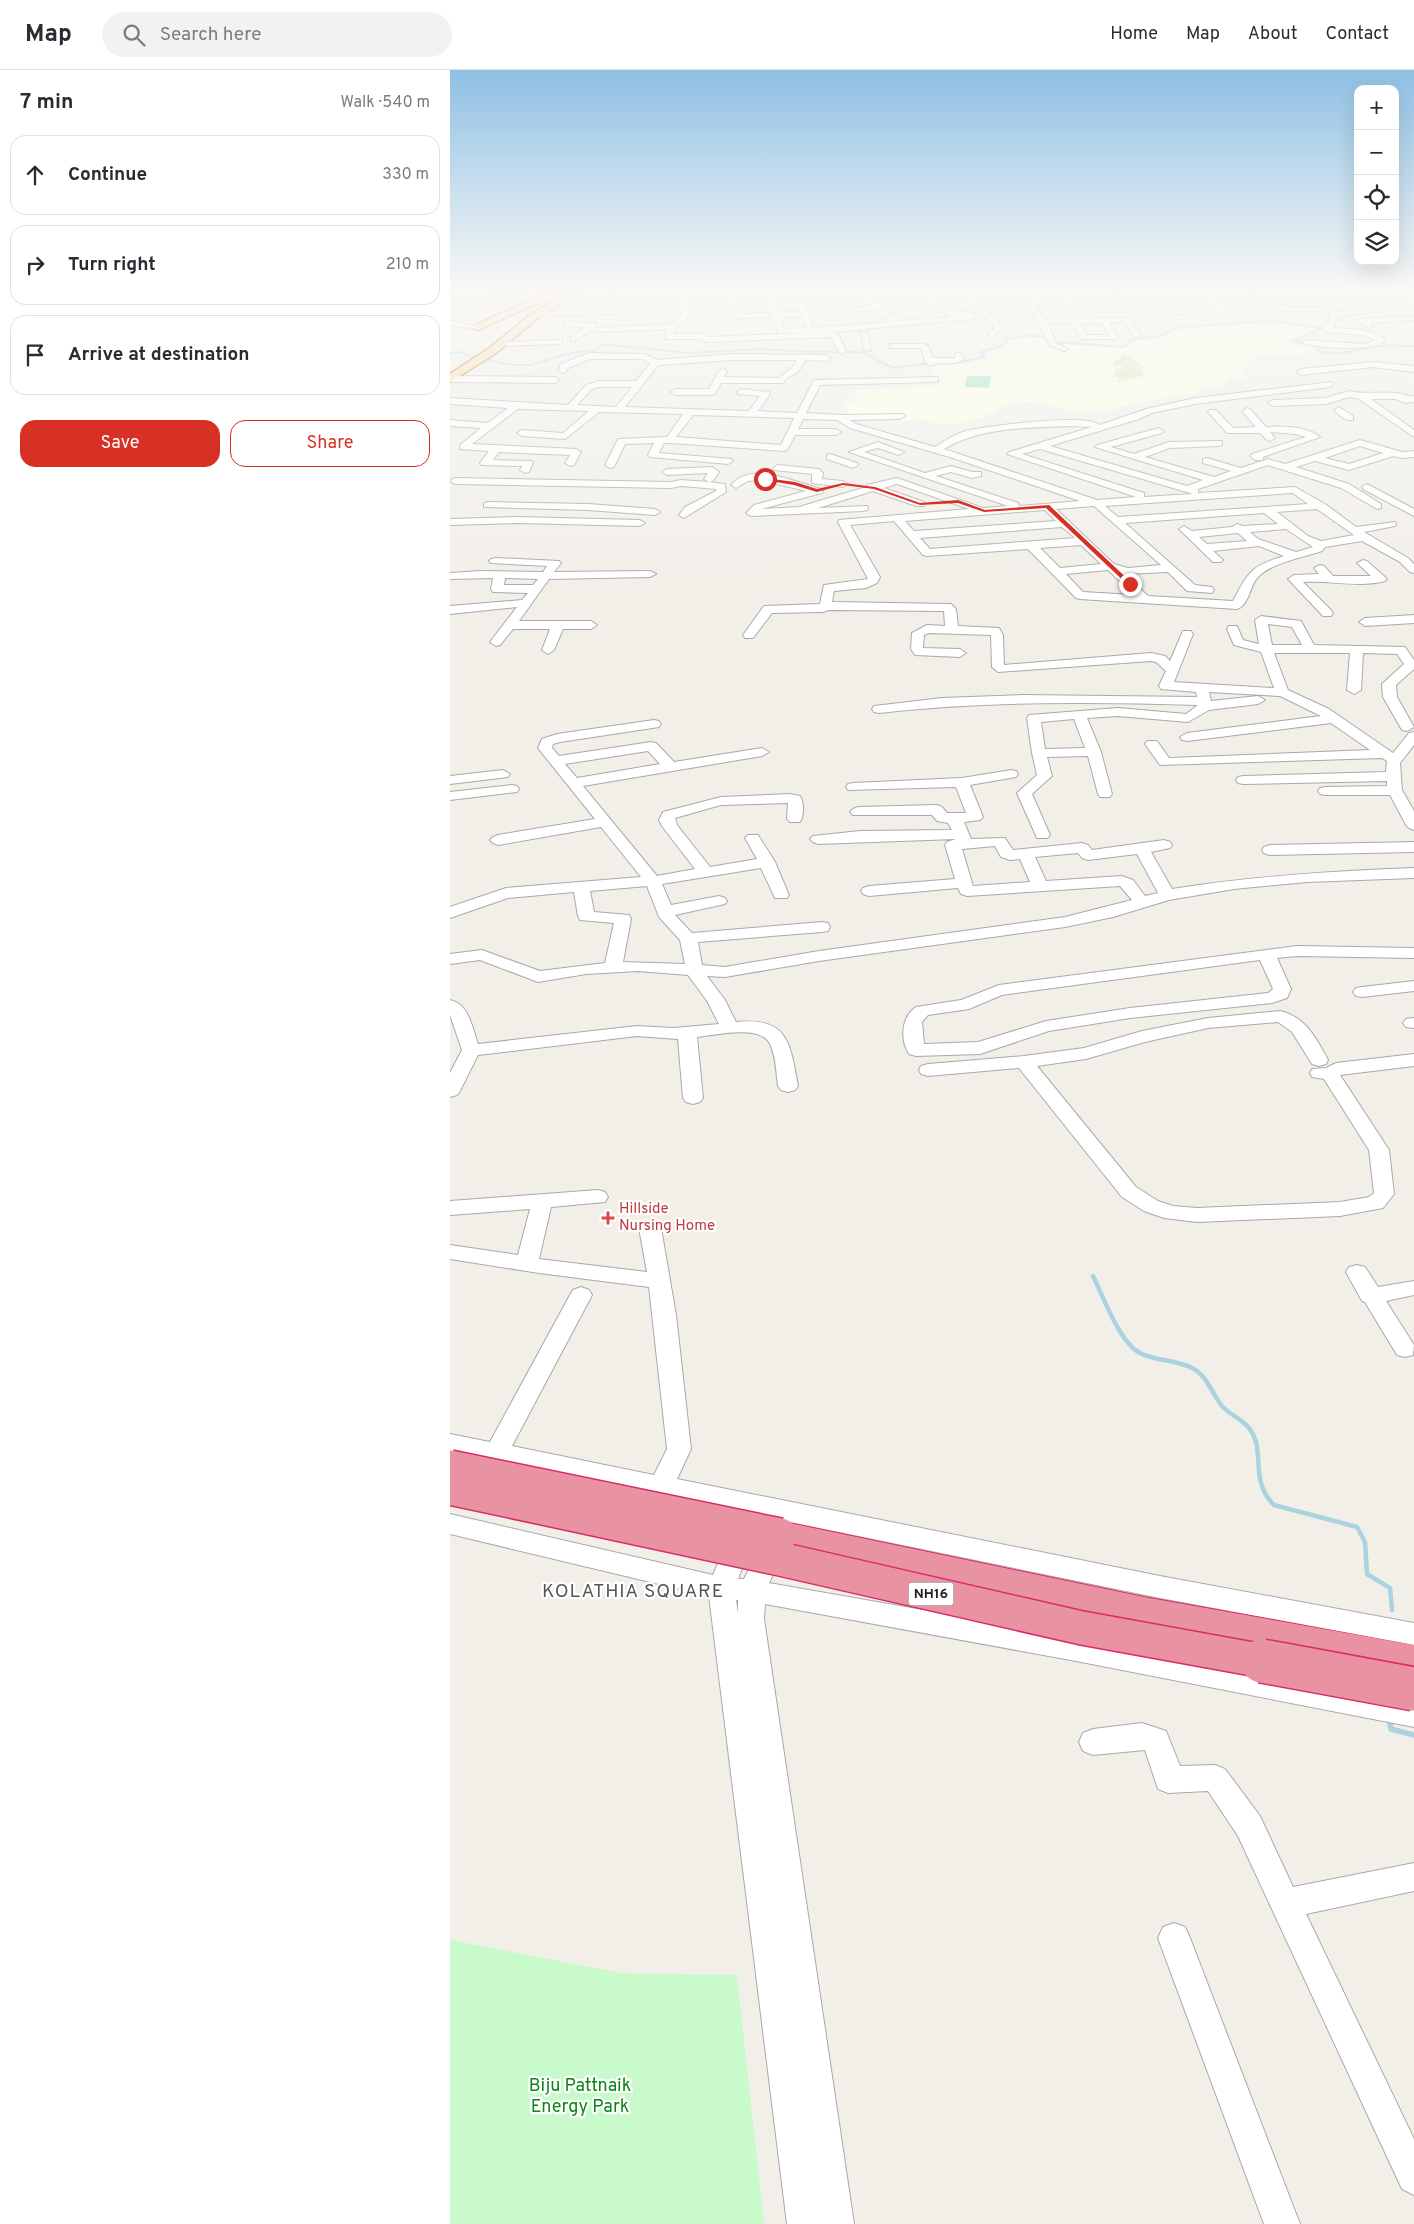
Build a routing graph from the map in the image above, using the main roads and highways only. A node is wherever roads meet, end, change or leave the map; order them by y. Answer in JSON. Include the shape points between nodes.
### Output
{"nodes":[{"id":1,"x":450,"y":1467,"type":"edge"},
{"id":2,"x":450,"y":1488,"type":"edge"},
{"id":3,"x":1414,"y":1661,"type":"edge"},
{"id":4,"x":1401,"y":1706,"type":"edge"}],
"edges":[{"from":1,"to":3,"type":"highway","number":"NH16","bridge":true,"via":[[1144,1612]]},
{"from":2,"to":4,"type":"highway","number":"NH16","bridge":true,"via":[[1082,1628]]}]}
